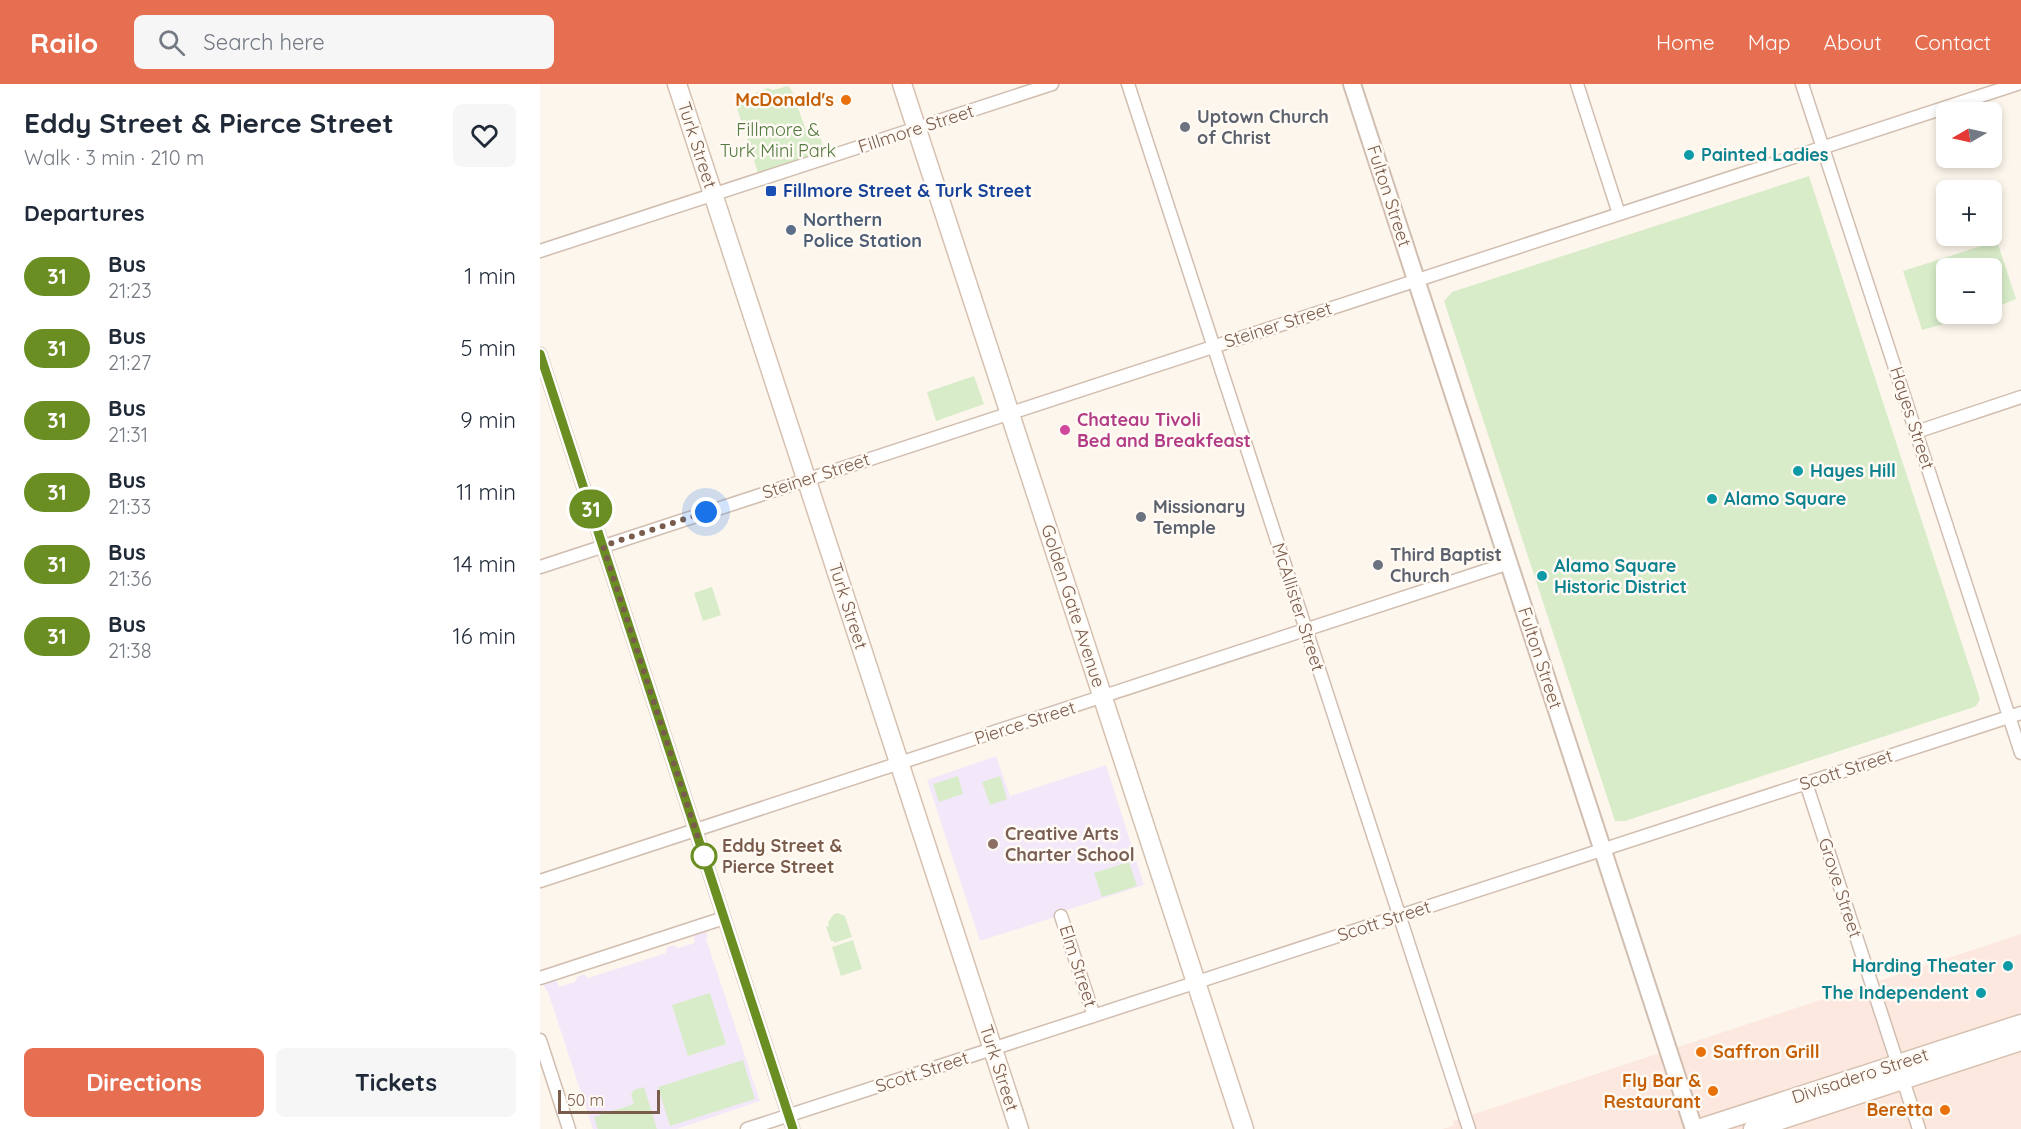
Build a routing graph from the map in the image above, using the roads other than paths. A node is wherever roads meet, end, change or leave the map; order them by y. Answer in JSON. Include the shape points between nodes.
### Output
{"nodes":[{"id":1,"x":677,"y":84,"type":"edge"},
{"id":2,"x":903,"y":84,"type":"edge"},
{"id":3,"x":1052,"y":84,"type":"edge"},
{"id":4,"x":1128,"y":84,"type":"edge"},
{"id":5,"x":1352,"y":84,"type":"edge"},
{"id":6,"x":1577,"y":84,"type":"edge"},
{"id":7,"x":1802,"y":84,"type":"edge"},
{"id":8,"x":2017,"y":84,"type":"edge"},
{"id":9,"x":917,"y":128,"type":"junction"},
{"id":10,"x":1823,"y":147,"type":"junction"},
{"id":11,"x":713,"y":195,"type":"junction"},
{"id":12,"x":1619,"y":214,"type":"junction"},
{"id":13,"x":540,"y":251,"type":"edge"},
{"id":14,"x":1416,"y":280,"type":"junction"},
{"id":15,"x":1213,"y":346,"type":"junction"},
{"id":16,"x":540,"y":354,"type":"edge"},
{"id":17,"x":2021,"y":397,"type":"edge"},
{"id":18,"x":1010,"y":413,"type":"junction"},
{"id":19,"x":1916,"y":432,"type":"junction"},
{"id":20,"x":807,"y":479,"type":"junction"},
{"id":21,"x":603,"y":546,"type":"junction"},
{"id":22,"x":1509,"y":563,"type":"junction"},
{"id":23,"x":540,"y":567,"type":"edge"},
{"id":24,"x":1306,"y":631,"type":"junction"},
{"id":25,"x":1103,"y":697,"type":"junction"},
{"id":26,"x":2015,"y":715,"type":"edge"},
{"id":27,"x":2021,"y":753,"type":"edge"},
{"id":28,"x":900,"y":764,"type":"junction"},
{"id":29,"x":1806,"y":783,"type":"junction"},
{"id":30,"x":696,"y":831,"type":"junction"},
{"id":31,"x":1602,"y":849,"type":"junction"},
{"id":32,"x":540,"y":881,"type":"edge"},
{"id":33,"x":1061,"y":916,"type":"dead end"},
{"id":34,"x":1399,"y":916,"type":"junction"},
{"id":35,"x":724,"y":918,"type":"junction"},
{"id":36,"x":540,"y":978,"type":"edge"},
{"id":37,"x":1196,"y":982,"type":"junction"},
{"id":38,"x":1094,"y":1016,"type":"junction"},
{"id":39,"x":2021,"y":1024,"type":"edge"},
{"id":40,"x":540,"y":1040,"type":"edge"},
{"id":41,"x":2021,"y":1041,"type":"edge"},
{"id":42,"x":993,"y":1049,"type":"junction"},
{"id":43,"x":1900,"y":1072,"type":"junction"},
{"id":44,"x":789,"y":1115,"type":"junction"},
{"id":45,"x":1241,"y":1128,"type":"edge"},
{"id":46,"x":569,"y":1129,"type":"edge"},
{"id":47,"x":747,"y":1129,"type":"edge"},
{"id":48,"x":793,"y":1129,"type":"edge"},
{"id":49,"x":1019,"y":1129,"type":"edge"},
{"id":50,"x":1468,"y":1129,"type":"edge"},
{"id":51,"x":1696,"y":1129,"type":"edge"},
{"id":52,"x":1753,"y":1129,"type":"edge"},
{"id":53,"x":1918,"y":1129,"type":"edge"}],
"edges":[{"from":1,"to":11,"type":"main road","name":"Turk Street"},
{"from":2,"to":9,"type":"main road","name":"Golden Gate Avenue"},
{"from":3,"to":9,"type":"street","name":"Fillmore Street"},
{"from":4,"to":15,"type":"street","name":"McAllister Street"},
{"from":5,"to":14,"type":"street","name":"Fulton Street"},
{"from":6,"to":12,"type":"street"},
{"from":7,"to":10,"type":"street","name":"Hayes Street"},
{"from":8,"to":10,"type":"street","name":"Steiner Street"},
{"from":9,"to":11,"type":"street","name":"Fillmore Street"},
{"from":9,"to":18,"type":"main road","name":"Golden Gate Avenue"},
{"from":10,"to":12,"type":"street","name":"Steiner Street"},
{"from":10,"to":19,"type":"street","name":"Hayes Street"},
{"from":11,"to":13,"type":"street","name":"Fillmore Street"},
{"from":11,"to":20,"type":"main road","name":"Turk Street"},
{"from":12,"to":14,"type":"street","name":"Steiner Street"},
{"from":14,"to":15,"type":"street","name":"Steiner Street"},
{"from":14,"to":22,"type":"street","name":"Fulton Street"},
{"from":15,"to":18,"type":"street","name":"Steiner Street"},
{"from":15,"to":24,"type":"street","name":"McAllister Street"},
{"from":16,"to":21,"type":"street"},
{"from":17,"to":19,"type":"street"},
{"from":18,"to":20,"type":"street","name":"Steiner Street"},
{"from":18,"to":25,"type":"main road","name":"Golden Gate Avenue"},
{"from":19,"to":26,"type":"street","name":"Hayes Street"},
{"from":20,"to":21,"type":"street","name":"Steiner Street"},
{"from":20,"to":28,"type":"main road","name":"Turk Street"},
{"from":21,"to":23,"type":"street","name":"Steiner Street"},
{"from":21,"to":30,"type":"street"},
{"from":22,"to":24,"type":"street","name":"Pierce Street"},
{"from":22,"to":31,"type":"street","name":"Fulton Street"},
{"from":24,"to":25,"type":"street","name":"Pierce Street"},
{"from":24,"to":34,"type":"street","name":"McAllister Street"},
{"from":25,"to":28,"type":"street","name":"Pierce Street"},
{"from":25,"to":37,"type":"main road","name":"Golden Gate Avenue"},
{"from":26,"to":27,"type":"street","name":"Hayes Street"},
{"from":26,"to":29,"type":"street","name":"Scott Street"},
{"from":28,"to":30,"type":"street","name":"Pierce Street"},
{"from":28,"to":42,"type":"main road","name":"Turk Street"},
{"from":29,"to":31,"type":"street","name":"Scott Street"},
{"from":29,"to":43,"type":"street","name":"Grove Street"},
{"from":30,"to":32,"type":"street","name":"Pierce Street"},
{"from":30,"to":35,"type":"street"},
{"from":31,"to":34,"type":"street","name":"Scott Street"},
{"from":31,"to":51,"type":"street","name":"Fulton Street"},
{"from":33,"to":38,"type":"street","name":"Elm Street"},
{"from":34,"to":37,"type":"street","name":"Scott Street"},
{"from":34,"to":50,"type":"street","name":"McAllister Street"},
{"from":35,"to":36,"type":"street"},
{"from":35,"to":44,"type":"street"},
{"from":37,"to":38,"type":"street","name":"Scott Street"},
{"from":37,"to":45,"type":"main road","name":"Golden Gate Avenue"},
{"from":38,"to":42,"type":"street","name":"Scott Street"},
{"from":39,"to":43,"type":"main road","name":"Divisadero Street"},
{"from":40,"to":46,"type":"street"},
{"from":41,"to":43,"type":"main road","name":"Divisadero Street"},
{"from":42,"to":44,"type":"street","name":"Scott Street"},
{"from":42,"to":49,"type":"main road","name":"Turk Street"},
{"from":43,"to":51,"type":"main road","name":"Divisadero Street"},
{"from":43,"to":52,"type":"main road","name":"Divisadero Street"},
{"from":43,"to":53,"type":"street","name":"Grove Street"},
{"from":44,"to":47,"type":"street","name":"Scott Street"},
{"from":44,"to":48,"type":"street"}]}
